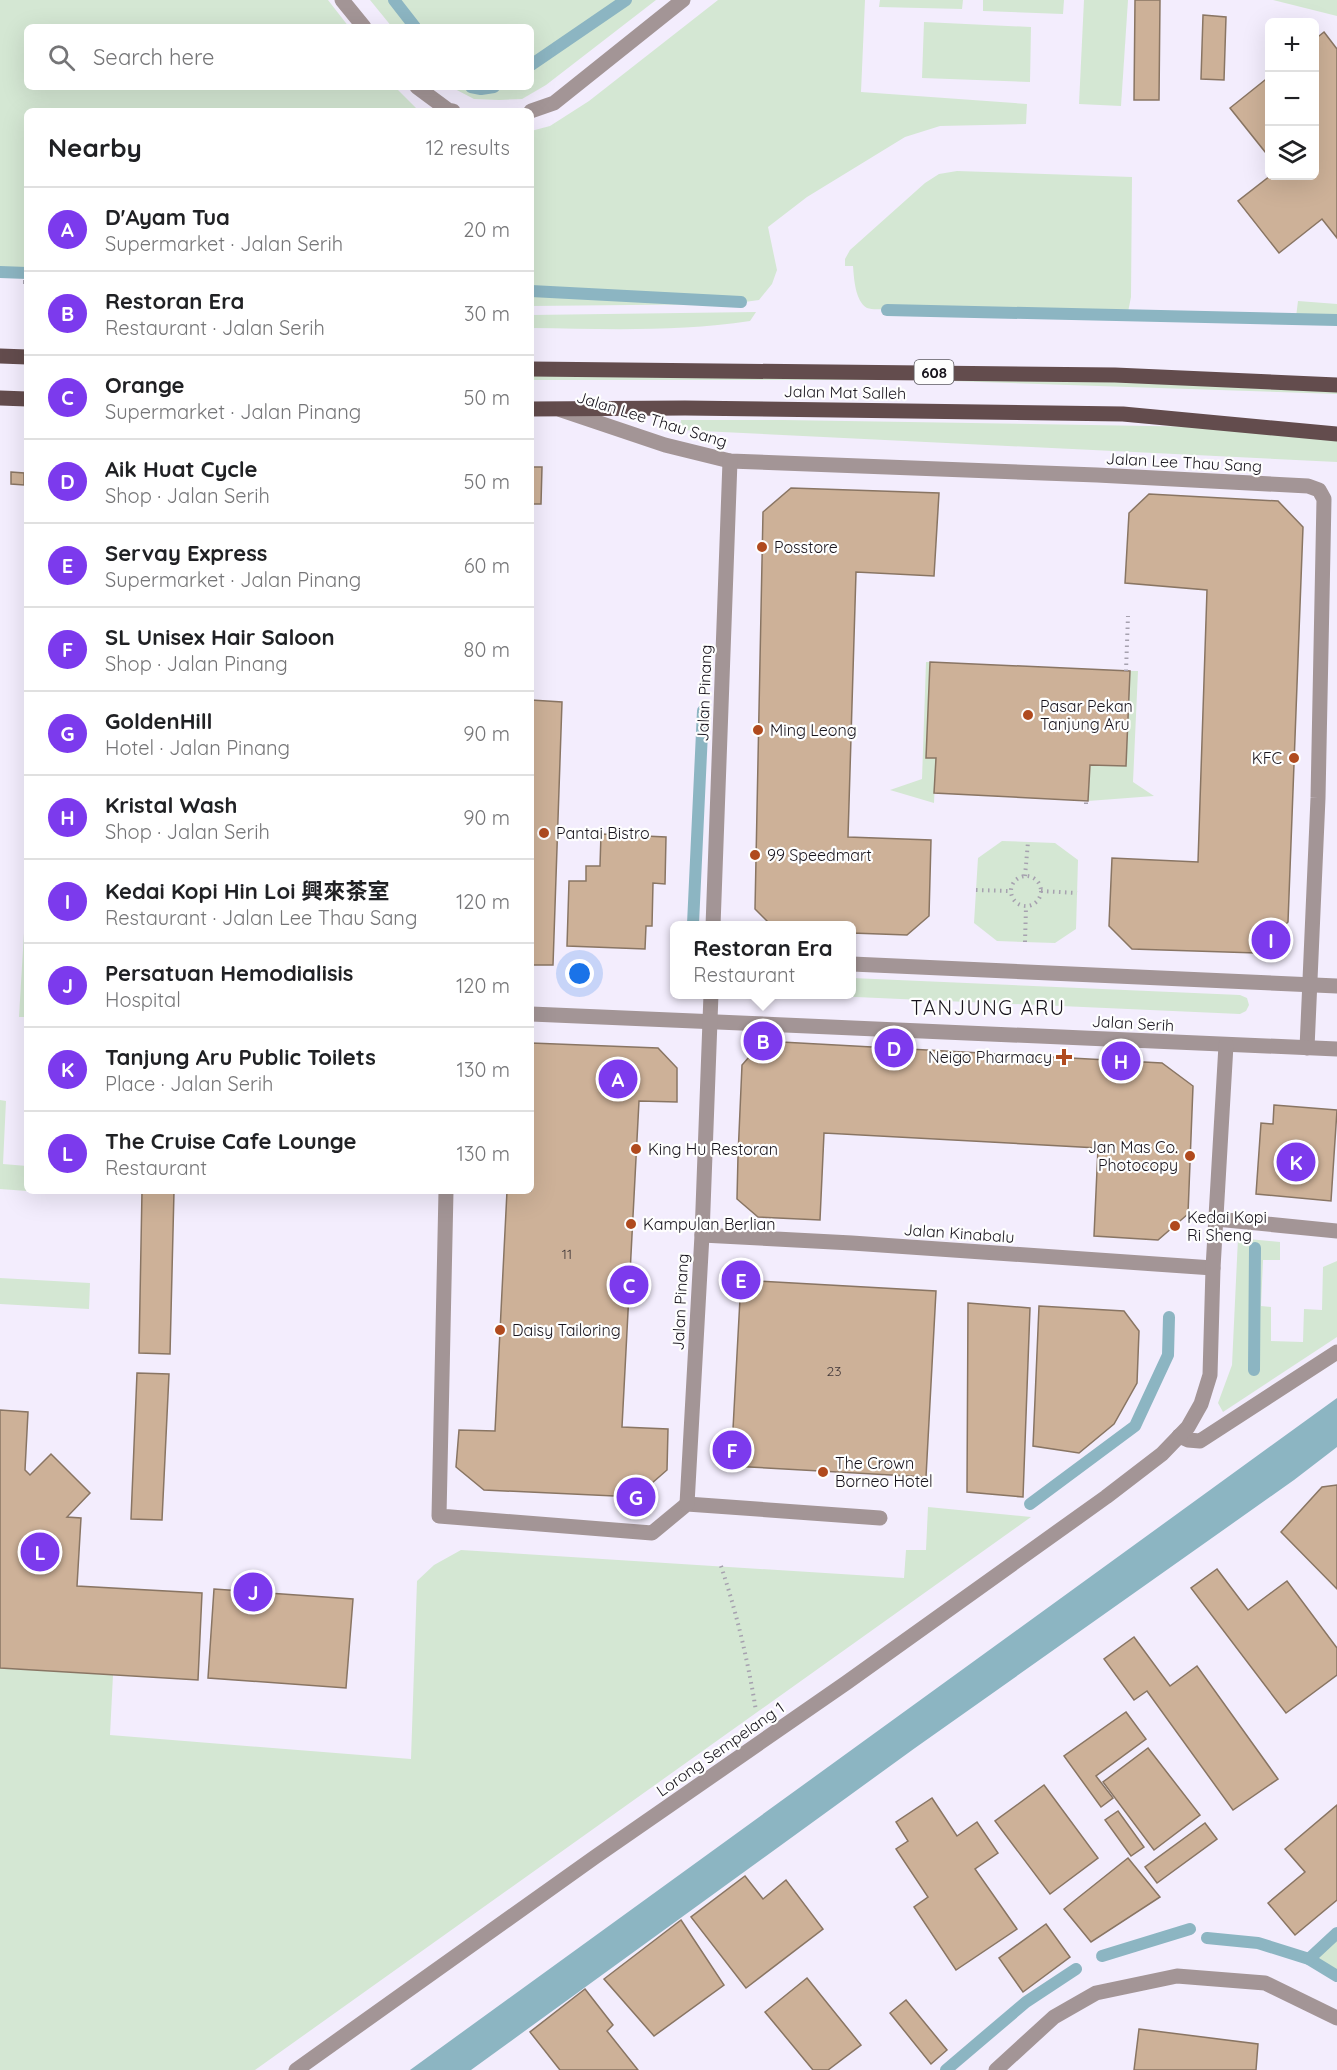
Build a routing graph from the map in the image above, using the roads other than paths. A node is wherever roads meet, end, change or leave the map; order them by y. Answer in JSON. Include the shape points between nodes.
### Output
{"nodes":[{"id":1,"x":342,"y":0,"type":"edge"},
{"id":2,"x":683,"y":0,"type":"edge"},
{"id":3,"x":362,"y":24,"type":"edge"},
{"id":4,"x":421,"y":90,"type":"edge"},
{"id":5,"x":445,"y":108,"type":"edge"},
{"id":6,"x":534,"y":110,"type":"edge"},
{"id":7,"x":0,"y":356,"type":"edge"},
{"id":8,"x":24,"y":357,"type":"edge"},
{"id":9,"x":534,"y":369,"type":"edge"},
{"id":10,"x":1337,"y":385,"type":"edge"},
{"id":11,"x":0,"y":398,"type":"edge"},
{"id":12,"x":24,"y":399,"type":"edge"},
{"id":13,"x":534,"y":409,"type":"edge"},
{"id":14,"x":558,"y":409,"type":"junction"},
{"id":15,"x":1337,"y":434,"type":"edge"},
{"id":16,"x":730,"y":461,"type":"junction"},
{"id":17,"x":713,"y":921,"type":"edge"},
{"id":18,"x":856,"y":964,"type":"edge"},
{"id":19,"x":1310,"y":985,"type":"junction"},
{"id":20,"x":1337,"y":986,"type":"edge"},
{"id":21,"x":711,"y":999,"type":"edge"},
{"id":22,"x":534,"y":1014,"type":"edge"},
{"id":23,"x":710,"y":1022,"type":"junction"},
{"id":24,"x":1226,"y":1045,"type":"junction"},
{"id":25,"x":1307,"y":1048,"type":"junction"},
{"id":26,"x":1337,"y":1049,"type":"edge"},
{"id":27,"x":446,"y":1194,"type":"edge"},
{"id":28,"x":1216,"y":1219,"type":"junction"},
{"id":29,"x":1337,"y":1231,"type":"edge"},
{"id":30,"x":702,"y":1235,"type":"junction"},
{"id":31,"x":1213,"y":1268,"type":"junction"},
{"id":32,"x":1337,"y":1352,"type":"edge"},
{"id":33,"x":1179,"y":1437,"type":"junction"},
{"id":34,"x":687,"y":1504,"type":"junction"},
{"id":35,"x":880,"y":1518,"type":"dead end"},
{"id":36,"x":1337,"y":2018,"type":"edge"},
{"id":37,"x":296,"y":2070,"type":"edge"},
{"id":38,"x":996,"y":2070,"type":"edge"}],
"edges":[{"from":1,"to":3,"type":"street"},
{"from":2,"to":6,"type":"street","via":[[554,104]]},
{"from":4,"to":5,"type":"street"},
{"from":7,"to":8,"type":"main road"},
{"from":9,"to":10,"type":"main road","name":"Jalan Mat Salleh","number":"608","via":[[1115,375]]},
{"from":11,"to":12,"type":"main road"},
{"from":13,"to":14,"type":"main road","name":"Jalan Mat Salleh"},
{"from":14,"to":15,"type":"main road","name":"Jalan Mat Salleh","via":[[1123,414]]},
{"from":14,"to":16,"type":"street","name":"Jalan Lee Thau Sang","via":[[665,446]]},
{"from":16,"to":17,"type":"street","name":"Jalan Pinang"},
{"from":16,"to":19,"type":"street","name":"Jalan Lee Thau Sang","via":[[1097,475],[1308,486],[1319,490],[1323,499],[1318,798]]},
{"from":18,"to":19,"type":"street"},
{"from":19,"to":20,"type":"street"},
{"from":19,"to":25,"type":"street"},
{"from":21,"to":23,"type":"street","name":"Jalan Pinang"},
{"from":22,"to":23,"type":"street","name":"Jalan Serih"},
{"from":23,"to":24,"type":"street","name":"Jalan Serih"},
{"from":23,"to":30,"type":"street","name":"Jalan Pinang"},
{"from":24,"to":25,"type":"street","name":"Jalan Serih"},
{"from":24,"to":28,"type":"street","name":"Lorong Sempelang 1"},
{"from":25,"to":26,"type":"street","name":"Jalan Serih"},
{"from":27,"to":34,"type":"street","via":[[439,1516],[652,1533]]},
{"from":28,"to":29,"type":"street"},
{"from":28,"to":31,"type":"street","name":"Lorong Sempelang 1"},
{"from":30,"to":31,"type":"street","name":"Jalan Kinabalu"},
{"from":30,"to":34,"type":"street","name":"Jalan Pinang"},
{"from":31,"to":33,"type":"street","name":"Lorong Sempelang 1","via":[[1210,1375],[1201,1404]]},
{"from":32,"to":33,"type":"street","via":[[1200,1441]]},
{"from":33,"to":37,"type":"street","name":"Lorong Sempelang 1","via":[[1106,1497],[855,1677]]},
{"from":34,"to":35,"type":"street"},
{"from":36,"to":38,"type":"street","via":[[1265,1983],[1177,1976],[1095,1993],[1054,2017]]}]}
